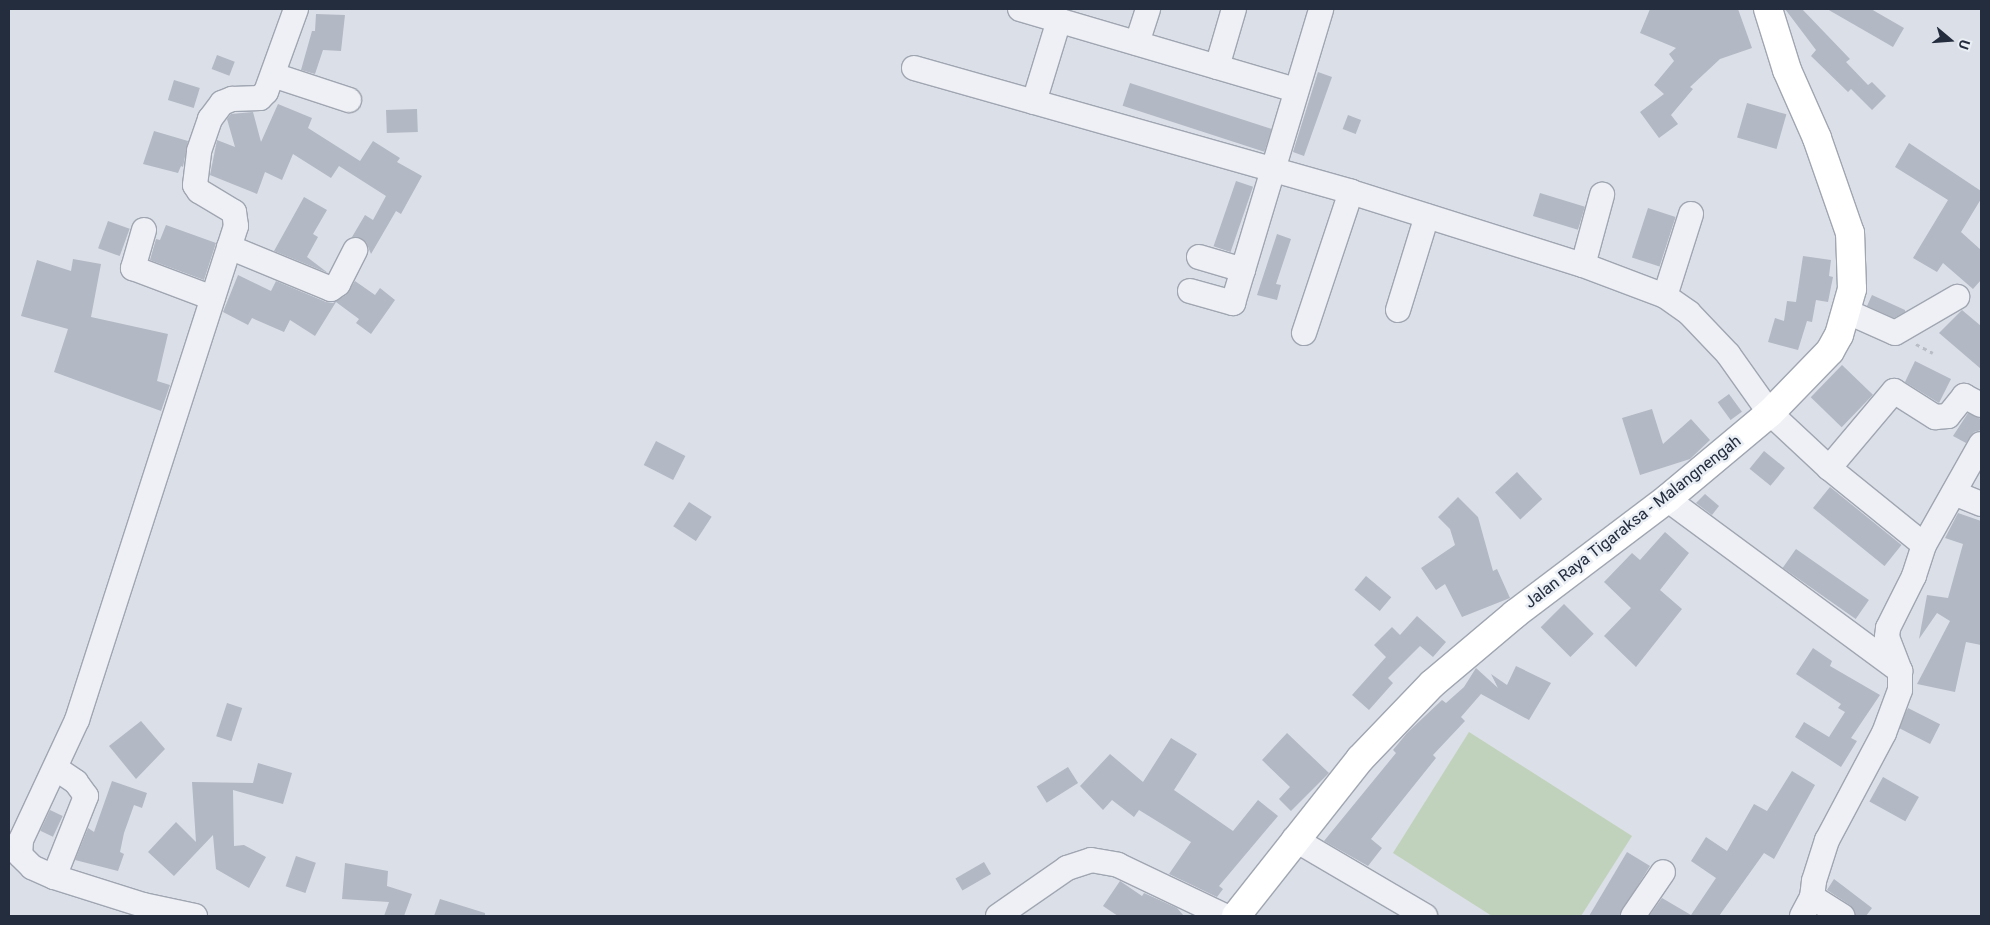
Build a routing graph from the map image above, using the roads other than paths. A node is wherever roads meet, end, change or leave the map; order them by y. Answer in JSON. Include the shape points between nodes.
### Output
{"nodes":[{"id":1,"x":296,"y":9,"type":"edge"},
{"id":2,"x":1020,"y":9,"type":"edge"},
{"id":3,"x":1148,"y":9,"type":"edge"},
{"id":4,"x":1234,"y":9,"type":"edge"},
{"id":5,"x":1321,"y":9,"type":"edge"},
{"id":6,"x":1768,"y":9,"type":"edge"},
{"id":7,"x":1059,"y":20,"type":"junction"},
{"id":8,"x":1137,"y":43,"type":"junction"},
{"id":9,"x":1217,"y":67,"type":"junction"},
{"id":10,"x":914,"y":68,"type":"dead end"},
{"id":11,"x":273,"y":75,"type":"junction"},
{"id":12,"x":1296,"y":90,"type":"junction"},
{"id":13,"x":349,"y":100,"type":"dead end"},
{"id":14,"x":1034,"y":102,"type":"junction"},
{"id":15,"x":1272,"y":170,"type":"junction"},
{"id":16,"x":1351,"y":192,"type":"junction"},
{"id":17,"x":1602,"y":195,"type":"dead end"},
{"id":18,"x":1690,"y":214,"type":"dead end"},
{"id":19,"x":1427,"y":216,"type":"junction"},
{"id":20,"x":144,"y":230,"type":"dead end"},
{"id":21,"x":229,"y":246,"type":"junction"},
{"id":22,"x":355,"y":250,"type":"dead end"},
{"id":23,"x":1199,"y":257,"type":"dead end"},
{"id":24,"x":1583,"y":265,"type":"junction"},
{"id":25,"x":1242,"y":270,"type":"junction"},
{"id":26,"x":1190,"y":291,"type":"dead end"},
{"id":27,"x":1664,"y":296,"type":"junction"},
{"id":28,"x":213,"y":298,"type":"junction"},
{"id":29,"x":1957,"y":298,"type":"dead end"},
{"id":30,"x":1398,"y":310,"type":"dead end"},
{"id":31,"x":1848,"y":312,"type":"junction"},
{"id":32,"x":1304,"y":333,"type":"dead end"},
{"id":33,"x":1981,"y":405,"type":"edge"},
{"id":34,"x":1770,"y":413,"type":"junction"},
{"id":35,"x":1981,"y":444,"type":"edge"},
{"id":36,"x":1828,"y":468,"type":"junction"},
{"id":37,"x":1954,"y":493,"type":"junction"},
{"id":38,"x":1668,"y":499,"type":"junction"},
{"id":39,"x":1981,"y":504,"type":"edge"},
{"id":40,"x":1924,"y":545,"type":"junction"},
{"id":41,"x":1900,"y":671,"type":"junction"},
{"id":42,"x":55,"y":768,"type":"junction"},
{"id":43,"x":1294,"y":839,"type":"junction"},
{"id":44,"x":1663,"y":872,"type":"dead end"},
{"id":45,"x":54,"y":877,"type":"junction"},
{"id":46,"x":1807,"y":907,"type":"edge"},
{"id":47,"x":196,"y":916,"type":"edge"},
{"id":48,"x":998,"y":916,"type":"edge"},
{"id":49,"x":1225,"y":916,"type":"edge"},
{"id":50,"x":1236,"y":916,"type":"edge"},
{"id":51,"x":1425,"y":916,"type":"edge"},
{"id":52,"x":1633,"y":916,"type":"edge"},
{"id":53,"x":1842,"y":916,"type":"edge"}],
"edges":[{"from":1,"to":11,"type":"street"},
{"from":2,"to":7,"type":"street"},
{"from":3,"to":8,"type":"street"},
{"from":4,"to":9,"type":"street"},
{"from":5,"to":12,"type":"street"},
{"from":6,"to":31,"type":"main road","name":"Jalan Raya Tigaraksa - Malangnengah","via":[[1787,70],[1817,138],[1850,234],[1853,265]]},
{"from":7,"to":8,"type":"street"},
{"from":7,"to":14,"type":"street"},
{"from":8,"to":9,"type":"street"},
{"from":9,"to":12,"type":"street"},
{"from":10,"to":14,"type":"street"},
{"from":11,"to":13,"type":"street"},
{"from":11,"to":21,"type":"street","via":[[260,98],[232,99],[216,109],[199,151],[195,185],[237,217]]},
{"from":12,"to":15,"type":"street"},
{"from":14,"to":15,"type":"street"},
{"from":15,"to":16,"type":"street"},
{"from":15,"to":25,"type":"street"},
{"from":16,"to":19,"type":"street"},
{"from":16,"to":32,"type":"street"},
{"from":17,"to":24,"type":"street"},
{"from":18,"to":27,"type":"street"},
{"from":19,"to":24,"type":"street"},
{"from":19,"to":30,"type":"street"},
{"from":20,"to":28,"type":"street","via":[[133,268]]},
{"from":21,"to":22,"type":"street","via":[[331,289],[338,284]]},
{"from":21,"to":28,"type":"street"},
{"from":23,"to":25,"type":"street"},
{"from":24,"to":27,"type":"street"},
{"from":25,"to":26,"type":"street","via":[[1233,304]]},
{"from":27,"to":34,"type":"street","via":[[1689,312],[1728,354]]},
{"from":28,"to":42,"type":"street","via":[[87,691]]},
{"from":29,"to":31,"type":"street","via":[[1895,334]]},
{"from":31,"to":34,"type":"main road","name":"Jalan Raya Tigaraksa - Malangnengah","via":[[1830,351]]},
{"from":33,"to":36,"type":"street","via":[[1964,396],[1948,416],[1935,417],[1894,391]]},
{"from":34,"to":36,"type":"street"},
{"from":34,"to":38,"type":"main road","name":"Jalan Raya Tigaraksa - Malangnengah"},
{"from":35,"to":37,"type":"street"},
{"from":36,"to":40,"type":"street"},
{"from":37,"to":39,"type":"street"},
{"from":37,"to":40,"type":"street"},
{"from":38,"to":41,"type":"street"},
{"from":38,"to":43,"type":"main road","name":"Jalan Raya Tigaraksa - Malangnengah","via":[[1458,661],[1398,717]]},
{"from":40,"to":41,"type":"street","via":[[1914,576],[1888,628],[1887,637]]},
{"from":41,"to":46,"type":"street","via":[[1900,690],[1884,733],[1827,840]]},
{"from":42,"to":45,"type":"street","via":[[76,782],[86,796]]},
{"from":42,"to":45,"type":"street","via":[[28,821],[20,855],[32,867]]},
{"from":43,"to":50,"type":"main road","name":"Jalan Raya Tigaraksa - Malangnengah"},
{"from":43,"to":51,"type":"street"},
{"from":44,"to":52,"type":"street"},
{"from":45,"to":47,"type":"street","via":[[143,905]]},
{"from":46,"to":53,"type":"street"},
{"from":48,"to":49,"type":"street","via":[[1067,868],[1091,860],[1118,865]]}]}
